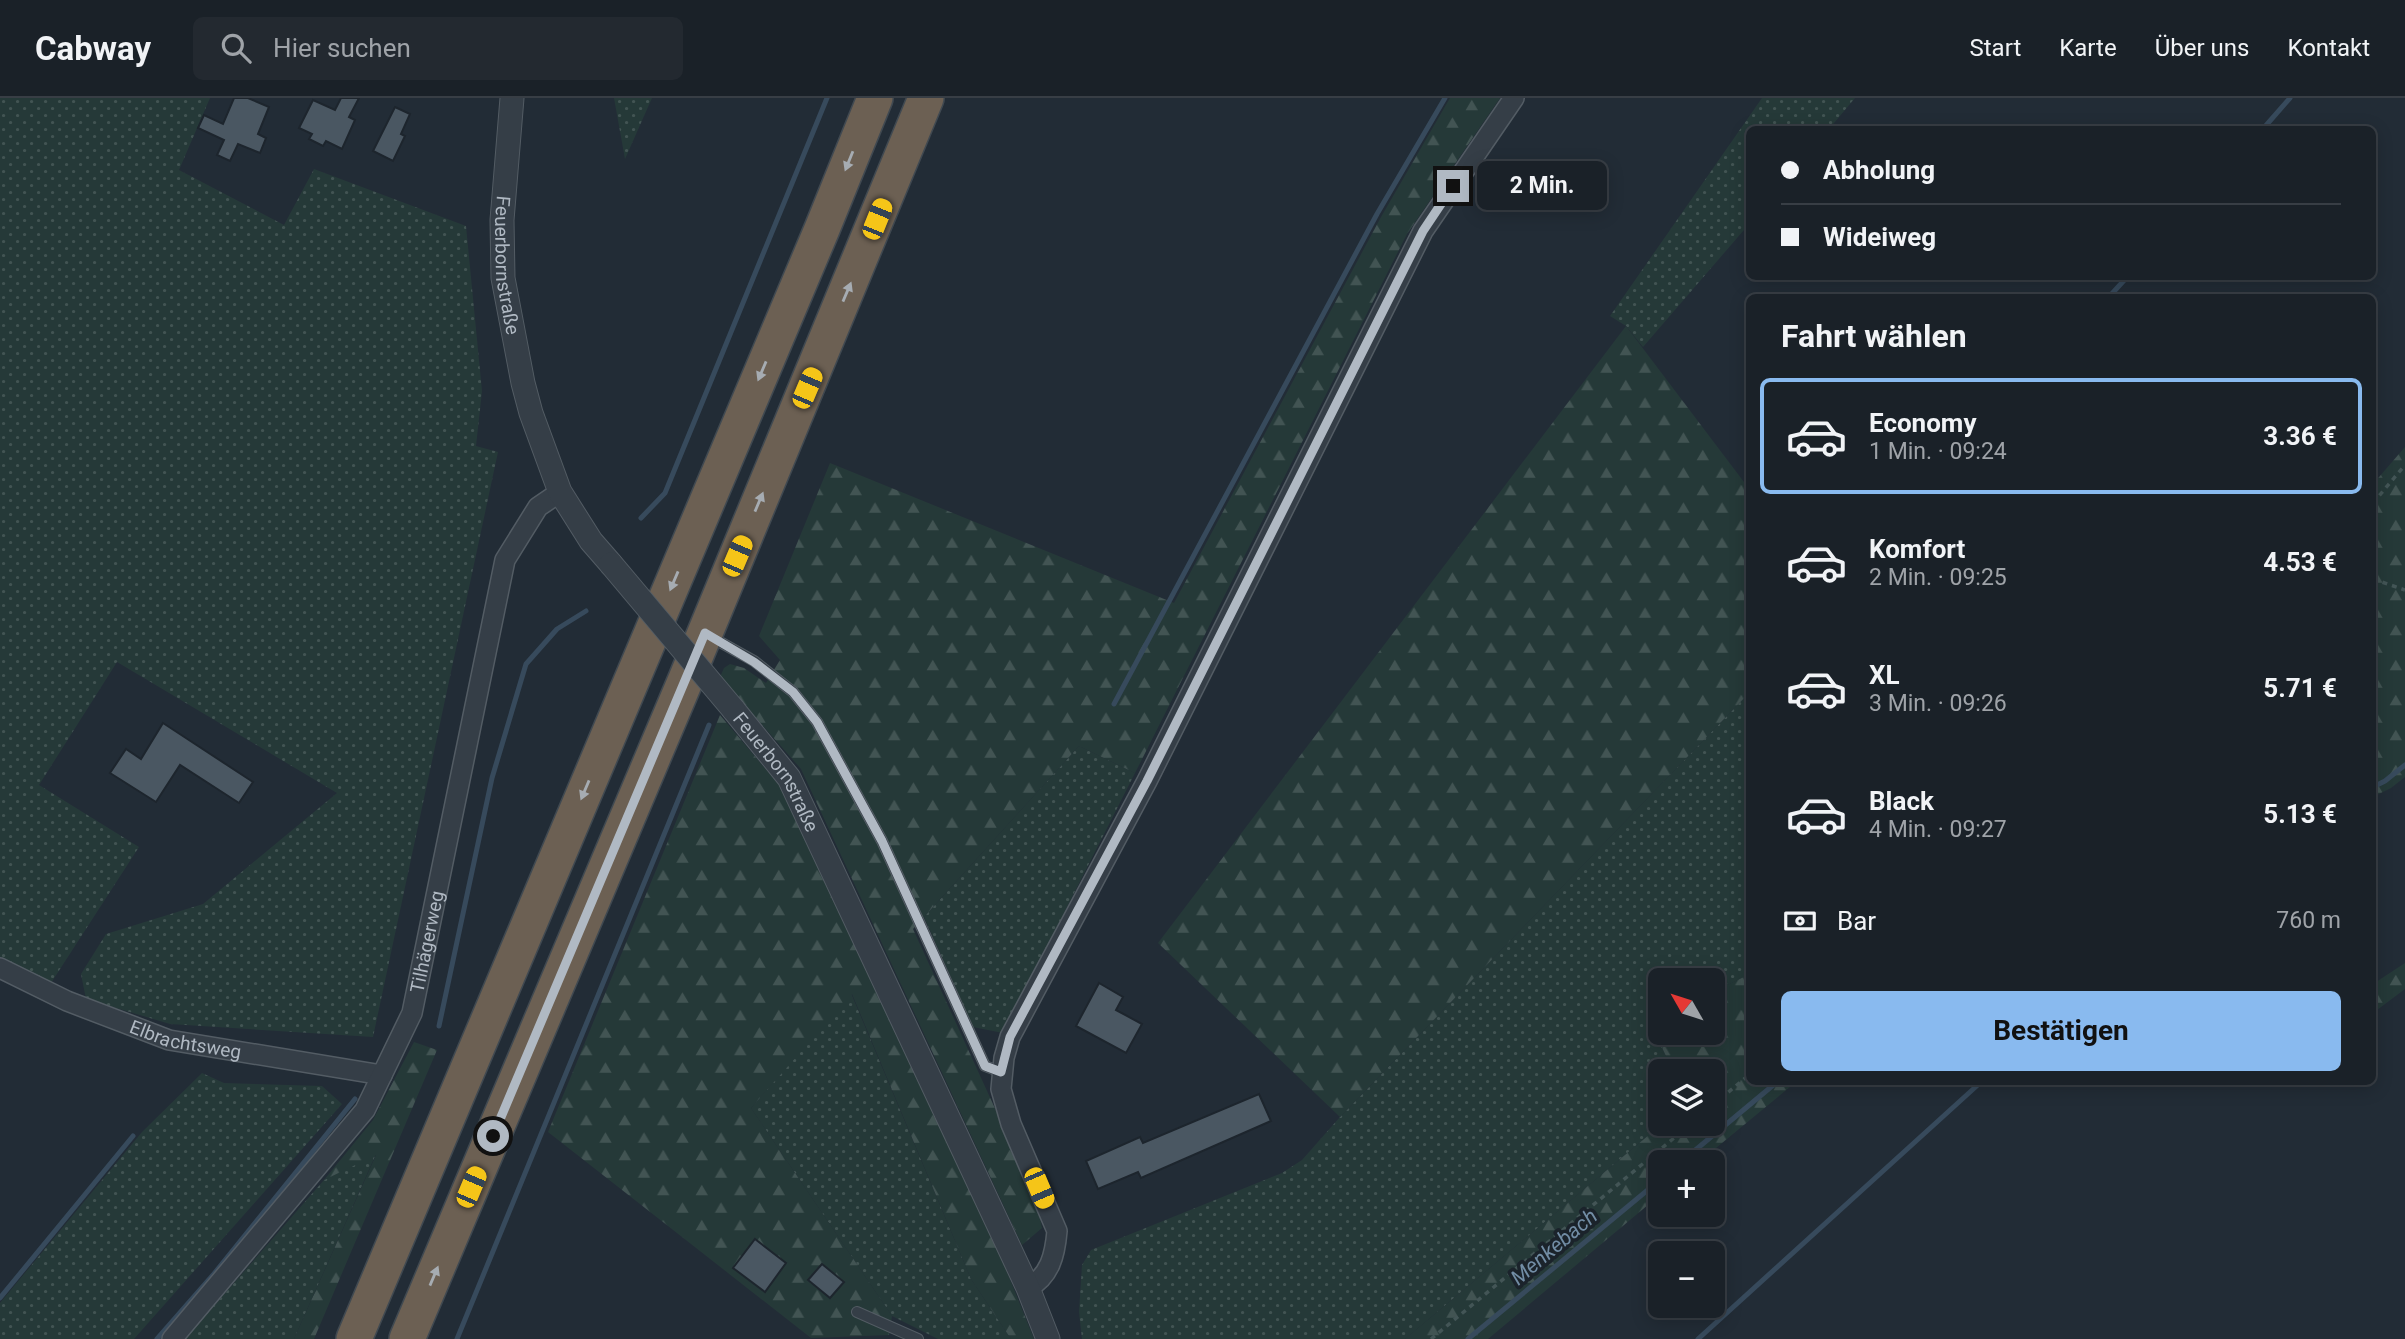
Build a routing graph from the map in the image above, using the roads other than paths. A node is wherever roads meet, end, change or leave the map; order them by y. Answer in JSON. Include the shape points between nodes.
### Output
{"nodes":[{"id":1,"x":512,"y":98,"type":"edge"},
{"id":2,"x":875,"y":98,"type":"edge"},
{"id":3,"x":926,"y":98,"type":"edge"},
{"id":4,"x":1514,"y":98,"type":"edge"},
{"id":5,"x":561,"y":492,"type":"junction"},
{"id":6,"x":705,"y":633,"type":"junction"},
{"id":7,"x":0,"y":968,"type":"edge"},
{"id":8,"x":1001,"y":1072,"type":"junction"},
{"id":9,"x":382,"y":1075,"type":"junction"},
{"id":10,"x":1028,"y":1288,"type":"junction"},
{"id":11,"x":857,"y":1312,"type":"dead end"},
{"id":12,"x":172,"y":1339,"type":"edge"},
{"id":13,"x":354,"y":1339,"type":"edge"},
{"id":14,"x":407,"y":1339,"type":"edge"},
{"id":15,"x":918,"y":1339,"type":"edge"},
{"id":16,"x":1048,"y":1339,"type":"edge"}],
"edges":[{"from":1,"to":5,"type":"street","name":"Feuerbornstraße","via":[[502,220],[503,278],[525,393]]},
{"from":2,"to":13,"type":"highway","one_way":true},
{"from":6,"to":3,"type":"highway","one_way":true},
{"from":4,"to":8,"type":"street","via":[[1423,231],[1147,781],[1010,1037]]},
{"from":5,"to":9,"type":"street","name":"Tilhägerweg","via":[[538,507],[505,560],[412,1013]]},
{"from":5,"to":10,"type":"street","name":"Feuerbornstraße","bridge":true,"via":[[591,541],[789,778]]},
{"from":6,"to":8,"type":"lane","via":[[793,692],[817,722],[882,841],[985,1066]]},
{"from":14,"to":6,"type":"highway","one_way":true},
{"from":7,"to":9,"type":"street","name":"Elbrachtsweg","via":[[67,1001],[169,1040]]},
{"from":8,"to":10,"type":"street","via":[[1011,1124],[1057,1231],[1048,1272]]},
{"from":9,"to":12,"type":"street","name":"Tilhägerweg","via":[[365,1110]]},
{"from":10,"to":16,"type":"street","name":"Feuerbornstraße"},
{"from":11,"to":15,"type":"lane"}]}
